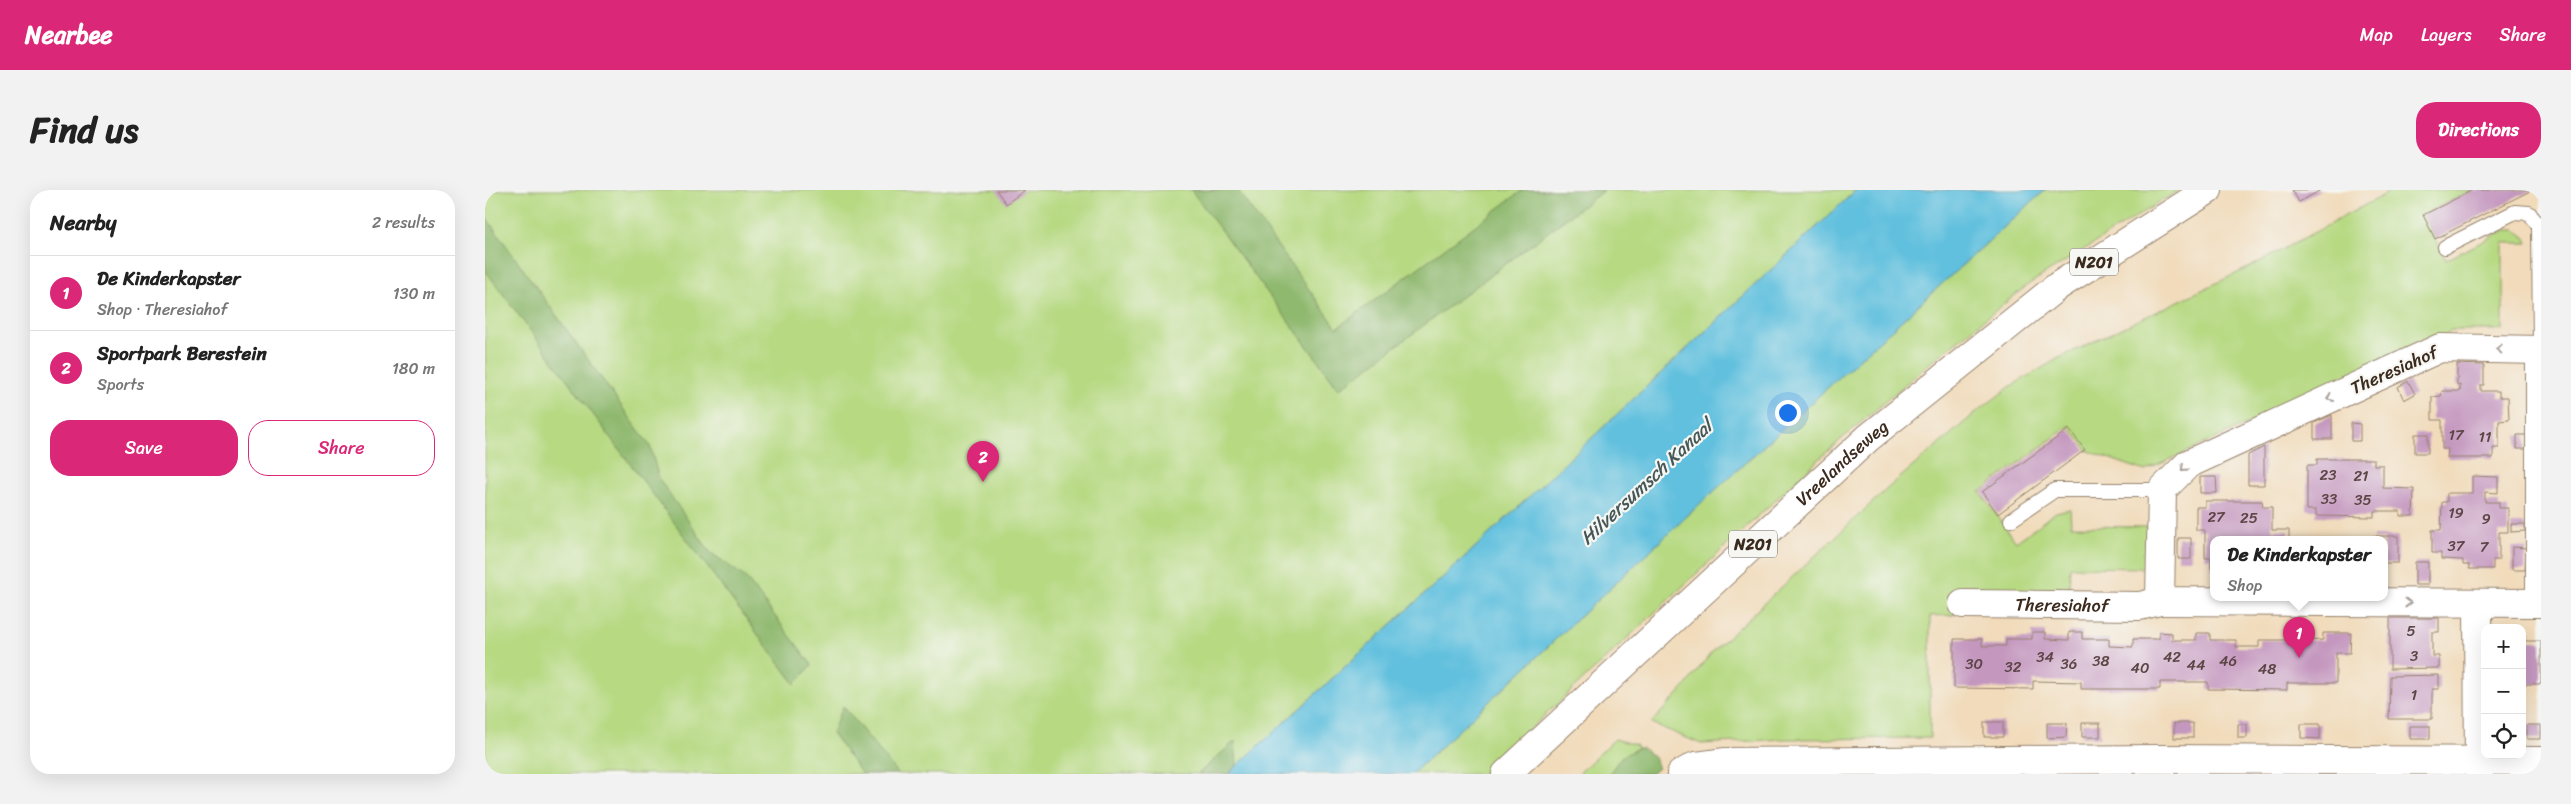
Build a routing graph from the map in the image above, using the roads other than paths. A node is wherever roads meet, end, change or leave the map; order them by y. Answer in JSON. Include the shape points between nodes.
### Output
{"nodes":[{"id":1,"x":2208,"y":190,"type":"edge"},
{"id":2,"x":2445,"y":247,"type":"dead end"},
{"id":3,"x":2539,"y":350,"type":"junction"},
{"id":4,"x":2162,"y":490,"type":"junction"},
{"id":5,"x":2011,"y":520,"type":"dead end"},
{"id":6,"x":2160,"y":601,"type":"junction"},
{"id":7,"x":2541,"y":603,"type":"edge"},
{"id":8,"x":1963,"y":604,"type":"dead end"},
{"id":9,"x":2478,"y":604,"type":"junction"},
{"id":10,"x":2541,"y":760,"type":"edge"},
{"id":11,"x":1982,"y":767,"type":"edge"},
{"id":12,"x":2479,"y":767,"type":"edge"},
{"id":13,"x":1506,"y":774,"type":"edge"},
{"id":14,"x":1681,"y":774,"type":"edge"}],
"edges":[{"from":1,"to":13,"type":"street","name":"Vreelandseweg","number":"N201","via":[[2058,286],[1868,438]]},
{"from":2,"to":3,"type":"lane","via":[[2515,212],[2529,214],[2539,226]]},
{"from":3,"to":4,"type":"street","name":"Theresiahof","one_way":true,"via":[[2440,348],[2188,464]]},
{"from":3,"to":7,"type":"street","name":"Theresiahof"},
{"from":4,"to":5,"type":"lane","via":[[2055,490]]},
{"from":4,"to":6,"type":"street"},
{"from":6,"to":8,"type":"street","name":"Theresiahof","via":[[2140,606]]},
{"from":6,"to":9,"type":"street","name":"Theresiahof","one_way":true},
{"from":7,"to":9,"type":"street","name":"Theresiahof"},
{"from":9,"to":12,"type":"street"},
{"from":10,"to":12,"type":"street"},
{"from":11,"to":12,"type":"street"},
{"from":11,"to":14,"type":"street","via":[[1724,762],[1695,766]]}]}
